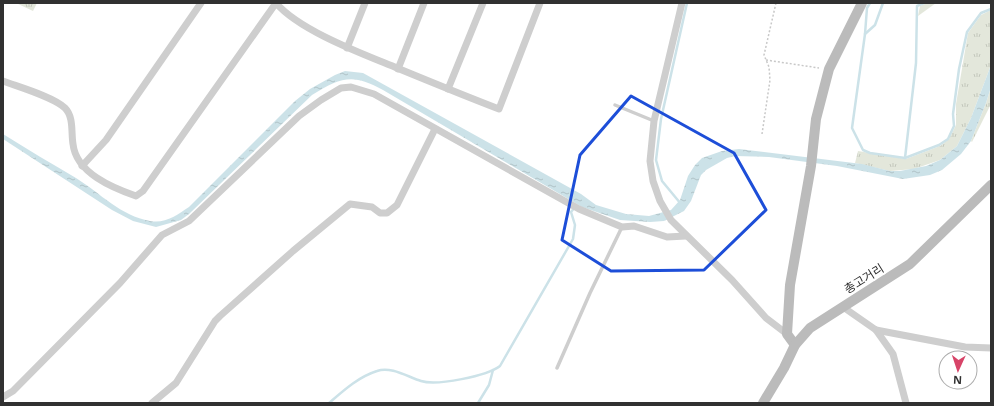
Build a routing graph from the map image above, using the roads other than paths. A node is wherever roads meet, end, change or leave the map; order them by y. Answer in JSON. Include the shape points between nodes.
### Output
{"nodes":[{"id":1,"x":201,"y":3,"type":"edge"},
{"id":2,"x":276,"y":3,"type":"edge"},
{"id":3,"x":365,"y":3,"type":"edge"},
{"id":4,"x":424,"y":3,"type":"edge"},
{"id":5,"x":483,"y":3,"type":"edge"},
{"id":6,"x":540,"y":3,"type":"edge"},
{"id":7,"x":682,"y":3,"type":"edge"},
{"id":8,"x":862,"y":3,"type":"edge"},
{"id":9,"x":347,"y":48,"type":"junction"},
{"id":10,"x":398,"y":68,"type":"junction"},
{"id":11,"x":3,"y":81,"type":"edge"},
{"id":12,"x":448,"y":89,"type":"junction"},
{"id":13,"x":615,"y":105,"type":"dead end"},
{"id":14,"x":654,"y":121,"type":"junction"},
{"id":15,"x":435,"y":129,"type":"junction"},
{"id":16,"x":82,"y":166,"type":"junction"},
{"id":17,"x":991,"y":185,"type":"edge"},
{"id":18,"x":622,"y":227,"type":"junction"},
{"id":19,"x":686,"y":236,"type":"junction"},
{"id":20,"x":843,"y":306,"type":"junction"},
{"id":21,"x":876,"y":330,"type":"junction"},
{"id":22,"x":788,"y":334,"type":"junction"},
{"id":23,"x":795,"y":345,"type":"junction"},
{"id":24,"x":991,"y":348,"type":"edge"},
{"id":25,"x":557,"y":368,"type":"dead end"},
{"id":26,"x":3,"y":397,"type":"edge"},
{"id":27,"x":152,"y":403,"type":"edge"},
{"id":28,"x":763,"y":403,"type":"edge"},
{"id":29,"x":906,"y":403,"type":"edge"}],
"edges":[{"from":1,"to":16,"type":"street","via":[[106,140]]},
{"from":2,"to":9,"type":"street","via":[[312,30]]},
{"from":2,"to":16,"type":"street","via":[[142,191],[136,196],[122,191]]},
{"from":3,"to":9,"type":"street"},
{"from":4,"to":10,"type":"street"},
{"from":5,"to":12,"type":"street"},
{"from":6,"to":12,"type":"street","via":[[499,109]]},
{"from":7,"to":14,"type":"street"},
{"from":8,"to":22,"type":"street","via":[[829,69],[816,119],[811,166],[790,285]]},
{"from":9,"to":10,"type":"street"},
{"from":10,"to":12,"type":"street"},
{"from":11,"to":16,"type":"street","via":[[46,97],[65,108],[71,120],[75,154]]},
{"from":13,"to":14,"type":"lane"},
{"from":14,"to":19,"type":"street","via":[[650,161],[653,180],[671,220]]},
{"from":15,"to":18,"type":"street","via":[[579,209]]},
{"from":15,"to":26,"type":"street","via":[[361,89],[341,88],[321,100],[299,116],[189,221],[162,235],[120,283],[13,391]]},
{"from":15,"to":27,"type":"street","via":[[397,205],[387,213],[380,213],[372,207],[350,204],[327,222],[215,321],[176,384]]},
{"from":17,"to":20,"type":"street","name":"총고거리","via":[[910,264]]},
{"from":18,"to":19,"type":"street","via":[[634,226],[667,236]]},
{"from":18,"to":25,"type":"lane"},
{"from":19,"to":22,"type":"street","via":[[732,280],[766,318]]},
{"from":20,"to":21,"type":"street"},
{"from":20,"to":23,"type":"street","name":"총고거리","via":[[810,328]]},
{"from":21,"to":24,"type":"street","via":[[965,347]]},
{"from":21,"to":29,"type":"street","via":[[893,354]]},
{"from":22,"to":23,"type":"street"},
{"from":23,"to":28,"type":"street","name":"총고거리"}]}
